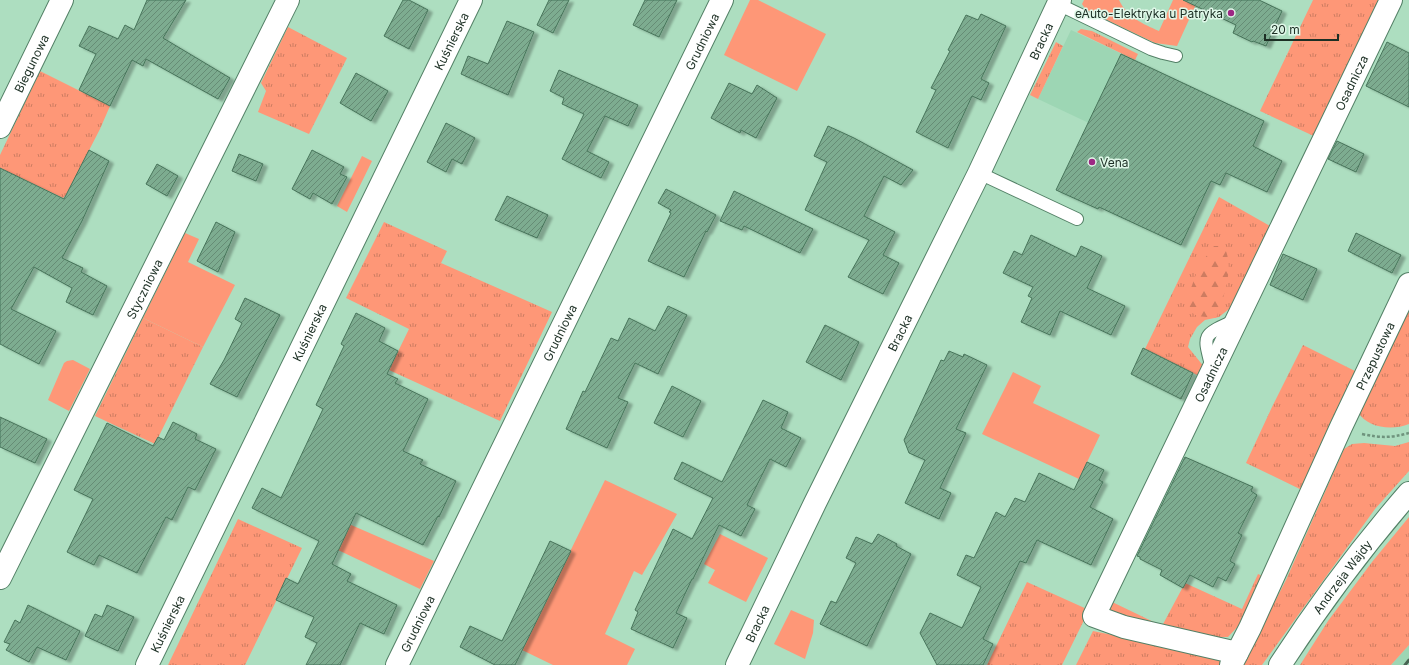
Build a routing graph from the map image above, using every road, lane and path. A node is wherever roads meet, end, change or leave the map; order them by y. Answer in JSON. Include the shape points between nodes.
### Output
{"nodes":[{"id":1,"x":62,"y":0,"type":"edge"},
{"id":2,"x":288,"y":0,"type":"edge"},
{"id":3,"x":471,"y":0,"type":"edge"},
{"id":4,"x":722,"y":0,"type":"edge"},
{"id":5,"x":1391,"y":0,"type":"edge"},
{"id":6,"x":1059,"y":2,"type":"edge"},
{"id":7,"x":1176,"y":56,"type":"dead end"},
{"id":8,"x":0,"y":127,"type":"edge"},
{"id":9,"x":979,"y":173,"type":"junction"},
{"id":10,"x":1078,"y":219,"type":"dead end"},
{"id":11,"x":1409,"y":284,"type":"edge"},
{"id":12,"x":1341,"y":427,"type":"junction"},
{"id":13,"x":1409,"y":433,"type":"edge"},
{"id":14,"x":1409,"y":493,"type":"edge"},
{"id":15,"x":0,"y":578,"type":"edge"},
{"id":16,"x":1234,"y":659,"type":"edge"},
{"id":17,"x":147,"y":665,"type":"edge"},
{"id":18,"x":397,"y":665,"type":"edge"},
{"id":19,"x":737,"y":665,"type":"edge"},
{"id":20,"x":1280,"y":665,"type":"edge"}],
"edges":[{"from":1,"to":8,"type":"street","name":"Biegunowa"},
{"from":2,"to":15,"type":"street","name":"Styczniowa"},
{"from":3,"to":17,"type":"street","name":"Kuśnierska"},
{"from":4,"to":18,"type":"street","name":"Grudniowa"},
{"from":5,"to":16,"type":"street","name":"Osadnicza","via":[[1094,616]]},
{"from":6,"to":7,"type":"lane","via":[[1151,49]]},
{"from":6,"to":9,"type":"street","name":"Bracka"},
{"from":9,"to":10,"type":"lane"},
{"from":9,"to":19,"type":"street","name":"Bracka"},
{"from":11,"to":12,"type":"street","name":"Przepustowa"},
{"from":12,"to":13,"type":"path","via":[[1380,438],[1392,438]]},
{"from":12,"to":16,"type":"street","name":"Przepustowa"},
{"from":14,"to":20,"type":"street","name":"Andrzeja Wajdy","via":[[1305,626]]}]}
